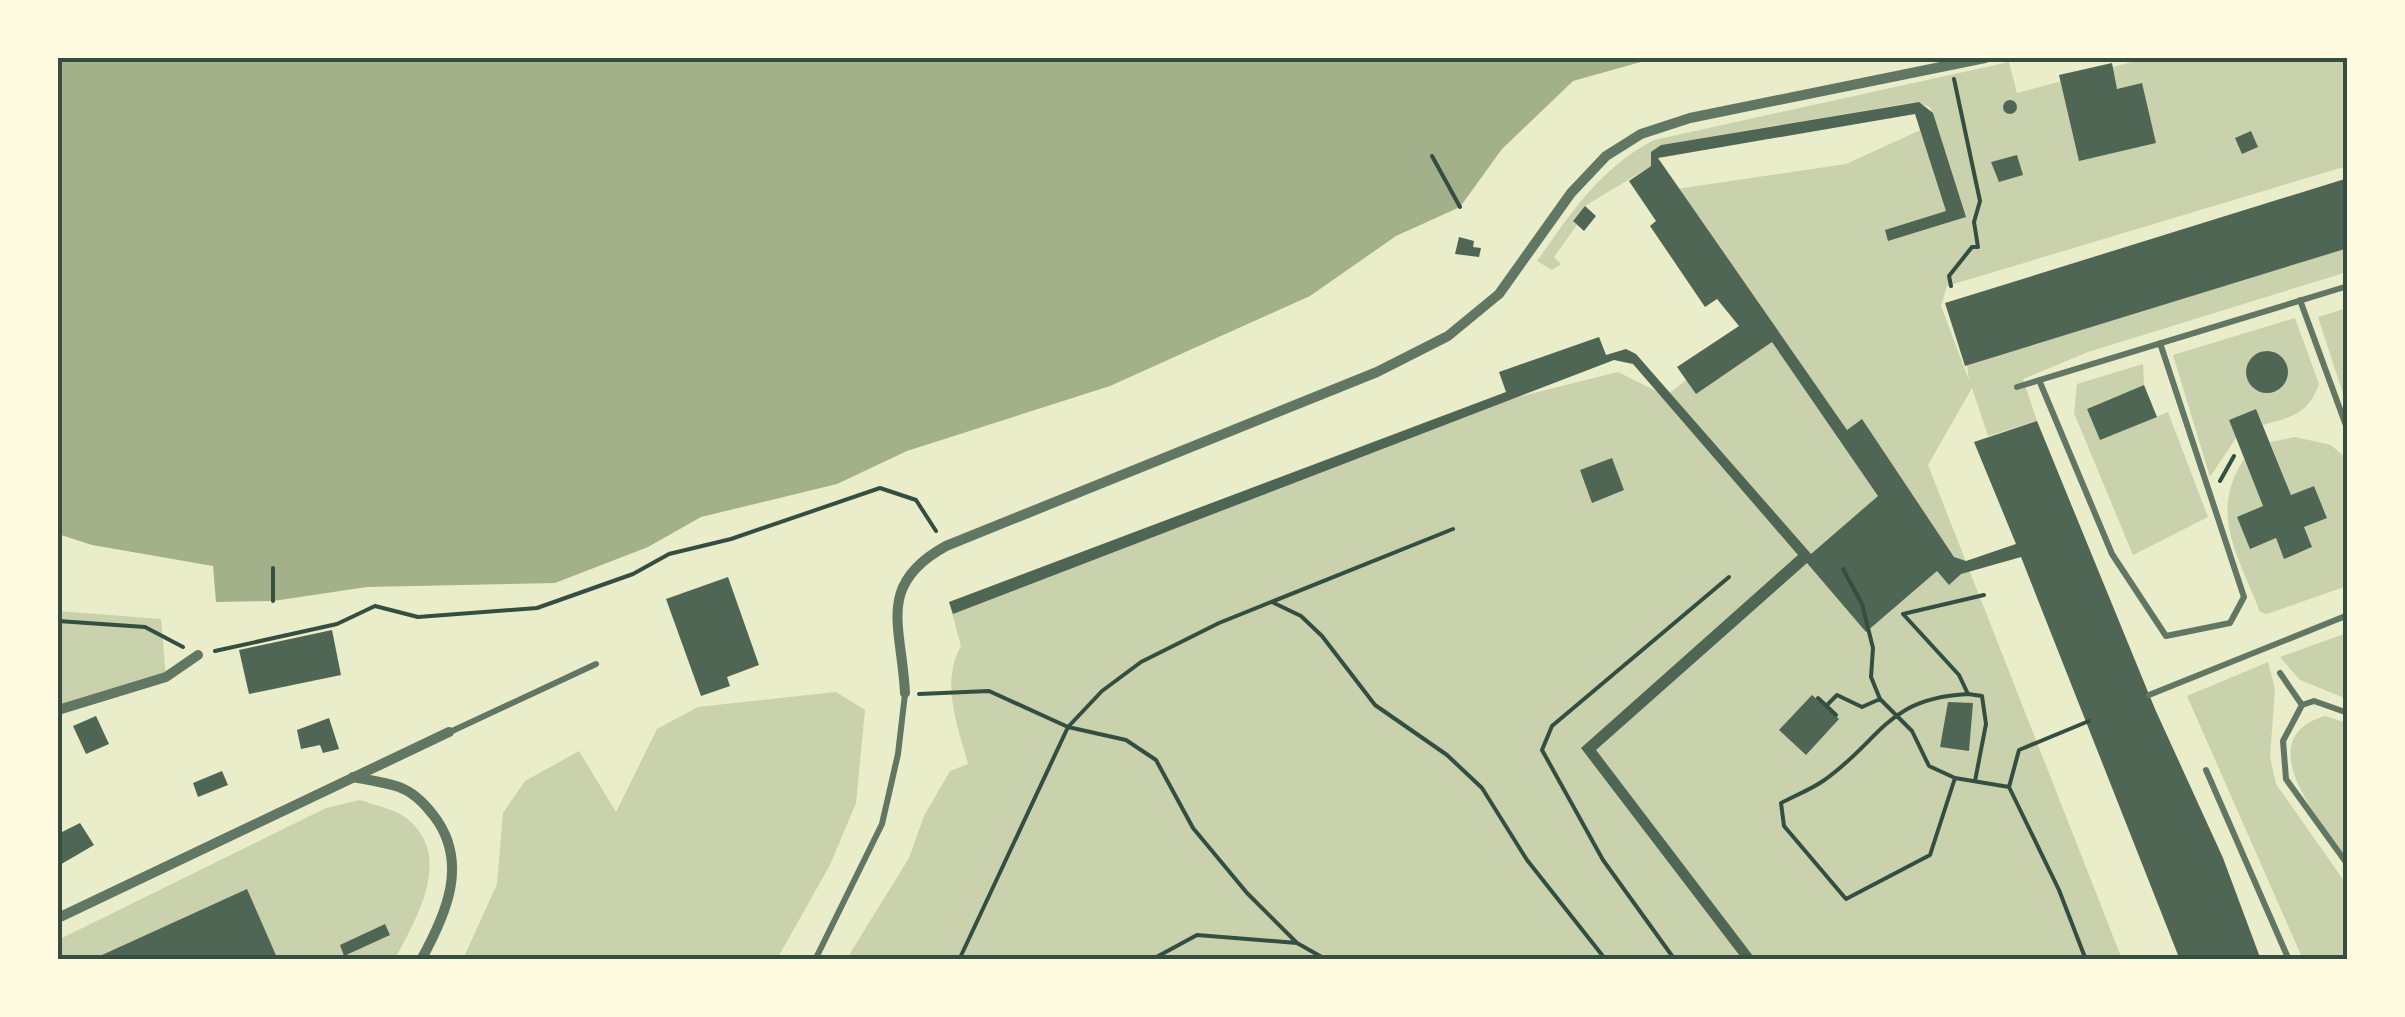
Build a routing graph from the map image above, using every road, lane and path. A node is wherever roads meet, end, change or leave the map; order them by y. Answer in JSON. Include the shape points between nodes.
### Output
{"nodes":[{"id":1,"x":1985,"y":58,"type":"edge"},
{"id":2,"x":1951,"y":64,"type":"junction"},
{"id":3,"x":1432,"y":156,"type":"dead end"},
{"id":4,"x":1460,"y":208,"type":"dead end"},
{"id":5,"x":1951,"y":286,"type":"dead end"},
{"id":6,"x":2348,"y":286,"type":"edge"},
{"id":7,"x":2300,"y":300,"type":"junction"},
{"id":8,"x":2160,"y":343,"type":"junction"},
{"id":9,"x":2039,"y":380,"type":"junction"},
{"id":10,"x":2017,"y":386,"type":"dead end"},
{"id":11,"x":2348,"y":431,"type":"edge"},
{"id":12,"x":2234,"y":456,"type":"dead end"},
{"id":13,"x":2207,"y":496,"type":"junction"},
{"id":14,"x":1453,"y":530,"type":"dead end"},
{"id":15,"x":946,"y":546,"type":"junction"},
{"id":16,"x":273,"y":568,"type":"dead end"},
{"id":17,"x":1844,"y":570,"type":"dead end"},
{"id":18,"x":1730,"y":577,"type":"dead end"},
{"id":19,"x":1984,"y":594,"type":"dead end"},
{"id":20,"x":274,"y":601,"type":"dead end"},
{"id":21,"x":1274,"y":603,"type":"junction"},
{"id":22,"x":2348,"y":615,"type":"edge"},
{"id":23,"x":58,"y":621,"type":"edge"},
{"id":24,"x":198,"y":655,"type":"junction"},
{"id":25,"x":596,"y":664,"type":"dead end"},
{"id":26,"x":2280,"y":672,"type":"dead end"},
{"id":27,"x":905,"y":693,"type":"junction"},
{"id":28,"x":1968,"y":694,"type":"junction"},
{"id":29,"x":2150,"y":695,"type":"dead end"},
{"id":30,"x":1818,"y":698,"type":"dead end"},
{"id":31,"x":1880,"y":699,"type":"junction"},
{"id":32,"x":2302,"y":704,"type":"junction"},
{"id":33,"x":1826,"y":706,"type":"junction"},
{"id":34,"x":58,"y":710,"type":"edge"},
{"id":35,"x":2348,"y":713,"type":"edge"},
{"id":36,"x":1836,"y":714,"type":"dead end"},
{"id":37,"x":1895,"y":714,"type":"junction"},
{"id":38,"x":2088,"y":721,"type":"dead end"},
{"id":39,"x":1068,"y":726,"type":"junction"},
{"id":40,"x":448,"y":732,"type":"joint"},
{"id":41,"x":2206,"y":770,"type":"dead end"},
{"id":42,"x":351,"y":776,"type":"junction"},
{"id":43,"x":1955,"y":778,"type":"junction"},
{"id":44,"x":1975,"y":781,"type":"junction"},
{"id":45,"x":2009,"y":787,"type":"junction"},
{"id":46,"x":2348,"y":864,"type":"edge"},
{"id":47,"x":58,"y":918,"type":"edge"},
{"id":48,"x":1297,"y":943,"type":"junction"},
{"id":49,"x":421,"y":960,"type":"edge"},
{"id":50,"x":815,"y":960,"type":"edge"},
{"id":51,"x":959,"y":960,"type":"edge"},
{"id":52,"x":1151,"y":960,"type":"edge"},
{"id":53,"x":1327,"y":960,"type":"edge"},
{"id":54,"x":1606,"y":960,"type":"edge"},
{"id":55,"x":1675,"y":960,"type":"edge"},
{"id":56,"x":2086,"y":960,"type":"edge"},
{"id":57,"x":2288,"y":960,"type":"edge"}],
"edges":[{"from":1,"to":2,"type":"street"},
{"from":2,"to":5,"type":"path","via":[[1980,201],[1974,222],[1978,246],[1949,276]]},
{"from":2,"to":15,"type":"street","via":[[1641,134],[1594,168],[1499,294],[1448,336],[1377,372]]},
{"from":3,"to":4,"type":"path"},
{"from":6,"to":7,"type":"lane"},
{"from":7,"to":8,"type":"lane"},
{"from":7,"to":11,"type":"lane"},
{"from":8,"to":9,"type":"lane"},
{"from":8,"to":13,"type":"lane"},
{"from":9,"to":10,"type":"lane"},
{"from":9,"to":13,"type":"lane","via":[[2112,554],[2166,636],[2230,623],[2244,597]]},
{"from":12,"to":13,"type":"path"},
{"from":14,"to":21,"type":"path"},
{"from":15,"to":24,"type":"path","via":[[916,500],[880,488],[669,554],[537,608],[418,617],[374,606],[337,624]]},
{"from":15,"to":27,"type":"street","via":[[917,562],[901,588],[896,621]]},
{"from":16,"to":20,"type":"path"},
{"from":17,"to":31,"type":"path","via":[[1862,604],[1872,648],[1870,677]]},
{"from":18,"to":55,"type":"path","via":[[1552,726],[1542,750],[1603,860]]},
{"from":19,"to":28,"type":"path","via":[[1903,614]]},
{"from":21,"to":39,"type":"path","via":[[1141,662]]},
{"from":21,"to":54,"type":"path","via":[[1322,636],[1376,705],[1447,754],[1482,788],[1527,860]]},
{"from":22,"to":29,"type":"lane"},
{"from":23,"to":24,"type":"path","via":[[145,627]]},
{"from":24,"to":34,"type":"street","via":[[166,677]]},
{"from":25,"to":40,"type":"lane"},
{"from":26,"to":32,"type":"lane"},
{"from":27,"to":39,"type":"path","via":[[989,690]]},
{"from":27,"to":50,"type":"lane","via":[[882,824]]},
{"from":28,"to":37,"type":"path"},
{"from":28,"to":44,"type":"path","via":[[1982,696],[1986,724]]},
{"from":30,"to":33,"type":"path"},
{"from":31,"to":33,"type":"path","via":[[1862,707],[1837,695]]},
{"from":31,"to":37,"type":"path"},
{"from":32,"to":35,"type":"lane","via":[[2314,701]]},
{"from":32,"to":46,"type":"lane","via":[[2283,741],[2286,779]]},
{"from":33,"to":36,"type":"path"},
{"from":37,"to":43,"type":"path","via":[[1912,730],[1930,766]]},
{"from":37,"to":43,"type":"path","via":[[1824,781],[1780,804],[1784,826],[1846,899],[1930,855]]},
{"from":38,"to":45,"type":"path","via":[[2019,750]]},
{"from":39,"to":48,"type":"path","via":[[1126,740],[1156,760],[1193,828]]},
{"from":39,"to":51,"type":"path"},
{"from":40,"to":42,"type":"street"},
{"from":41,"to":57,"type":"lane"},
{"from":42,"to":47,"type":"street"},
{"from":42,"to":49,"type":"street","via":[[401,788],[425,804],[446,832],[454,863],[450,895]]},
{"from":43,"to":44,"type":"path"},
{"from":44,"to":45,"type":"path"},
{"from":45,"to":56,"type":"path"},
{"from":48,"to":52,"type":"path","via":[[1197,935]]},
{"from":48,"to":53,"type":"path"}]}
